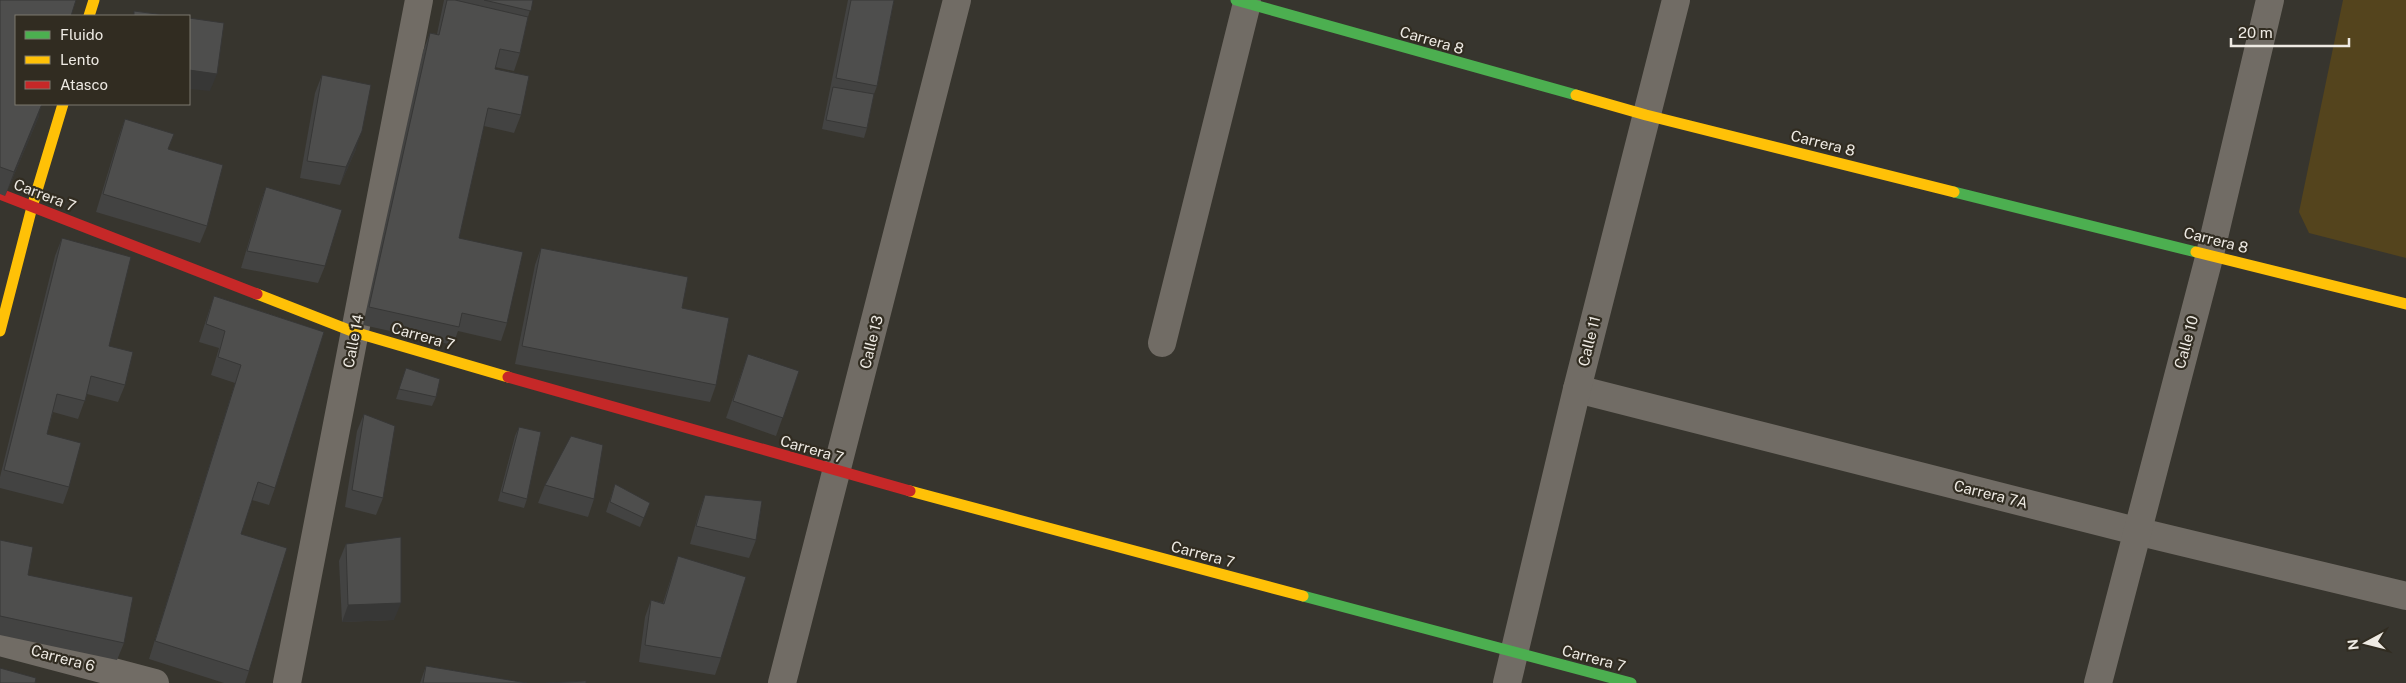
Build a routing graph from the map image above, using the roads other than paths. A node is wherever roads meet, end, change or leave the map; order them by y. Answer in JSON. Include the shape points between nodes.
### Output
{"nodes":[{"id":1,"x":94,"y":0,"type":"edge"},
{"id":2,"x":419,"y":0,"type":"edge"},
{"id":3,"x":957,"y":0,"type":"edge"},
{"id":4,"x":1676,"y":0,"type":"edge"},
{"id":5,"x":2270,"y":0,"type":"edge"},
{"id":6,"x":1242,"y":2,"type":"edge"},
{"id":7,"x":89,"y":15,"type":"edge"},
{"id":8,"x":63,"y":105,"type":"edge"},
{"id":9,"x":1646,"y":115,"type":"junction"},
{"id":10,"x":0,"y":194,"type":"edge"},
{"id":11,"x":32,"y":207,"type":"junction"},
{"id":12,"x":2210,"y":254,"type":"junction"},
{"id":13,"x":2406,"y":304,"type":"edge"},
{"id":14,"x":0,"y":331,"type":"edge"},
{"id":15,"x":354,"y":332,"type":"junction"},
{"id":16,"x":1162,"y":343,"type":"dead end"},
{"id":17,"x":1577,"y":389,"type":"junction"},
{"id":18,"x":838,"y":472,"type":"junction"},
{"id":19,"x":2136,"y":531,"type":"junction"},
{"id":20,"x":2406,"y":596,"type":"edge"},
{"id":21,"x":0,"y":642,"type":"edge"},
{"id":22,"x":1514,"y":652,"type":"junction"},
{"id":23,"x":155,"y":683,"type":"edge"},
{"id":24,"x":287,"y":683,"type":"edge"},
{"id":25,"x":782,"y":683,"type":"edge"},
{"id":26,"x":1507,"y":683,"type":"edge"},
{"id":27,"x":1631,"y":683,"type":"edge"},
{"id":28,"x":2098,"y":683,"type":"edge"}],
"edges":[{"from":1,"to":7,"type":"street"},
{"from":2,"to":15,"type":"street","name":"Calle 14"},
{"from":3,"to":18,"type":"street","name":"Calle 13"},
{"from":4,"to":9,"type":"street","name":"Calle 11"},
{"from":5,"to":12,"type":"street","name":"Calle 10"},
{"from":6,"to":9,"type":"street","name":"Carrera 8"},
{"from":6,"to":16,"type":"street"},
{"from":8,"to":11,"type":"street"},
{"from":9,"to":12,"type":"street","name":"Carrera 8"},
{"from":9,"to":17,"type":"street","name":"Calle 11"},
{"from":10,"to":11,"type":"street","name":"Carrera 7"},
{"from":11,"to":14,"type":"street"},
{"from":11,"to":15,"type":"street","name":"Carrera 7"},
{"from":12,"to":13,"type":"street","name":"Carrera 8"},
{"from":12,"to":19,"type":"street","name":"Calle 10"},
{"from":15,"to":18,"type":"street","name":"Carrera 7"},
{"from":15,"to":24,"type":"street","name":"Calle 14"},
{"from":17,"to":19,"type":"street","name":"Carrera 7A"},
{"from":17,"to":22,"type":"street","name":"Calle 11"},
{"from":18,"to":22,"type":"street","name":"Carrera 7"},
{"from":18,"to":25,"type":"street","name":"Calle 13"},
{"from":19,"to":20,"type":"street","name":"Carrera 7A"},
{"from":19,"to":28,"type":"street","name":"Calle 10"},
{"from":21,"to":23,"type":"street","name":"Carrera 6"},
{"from":22,"to":26,"type":"street","name":"Calle 11"},
{"from":22,"to":27,"type":"street","name":"Carrera 7"}]}
